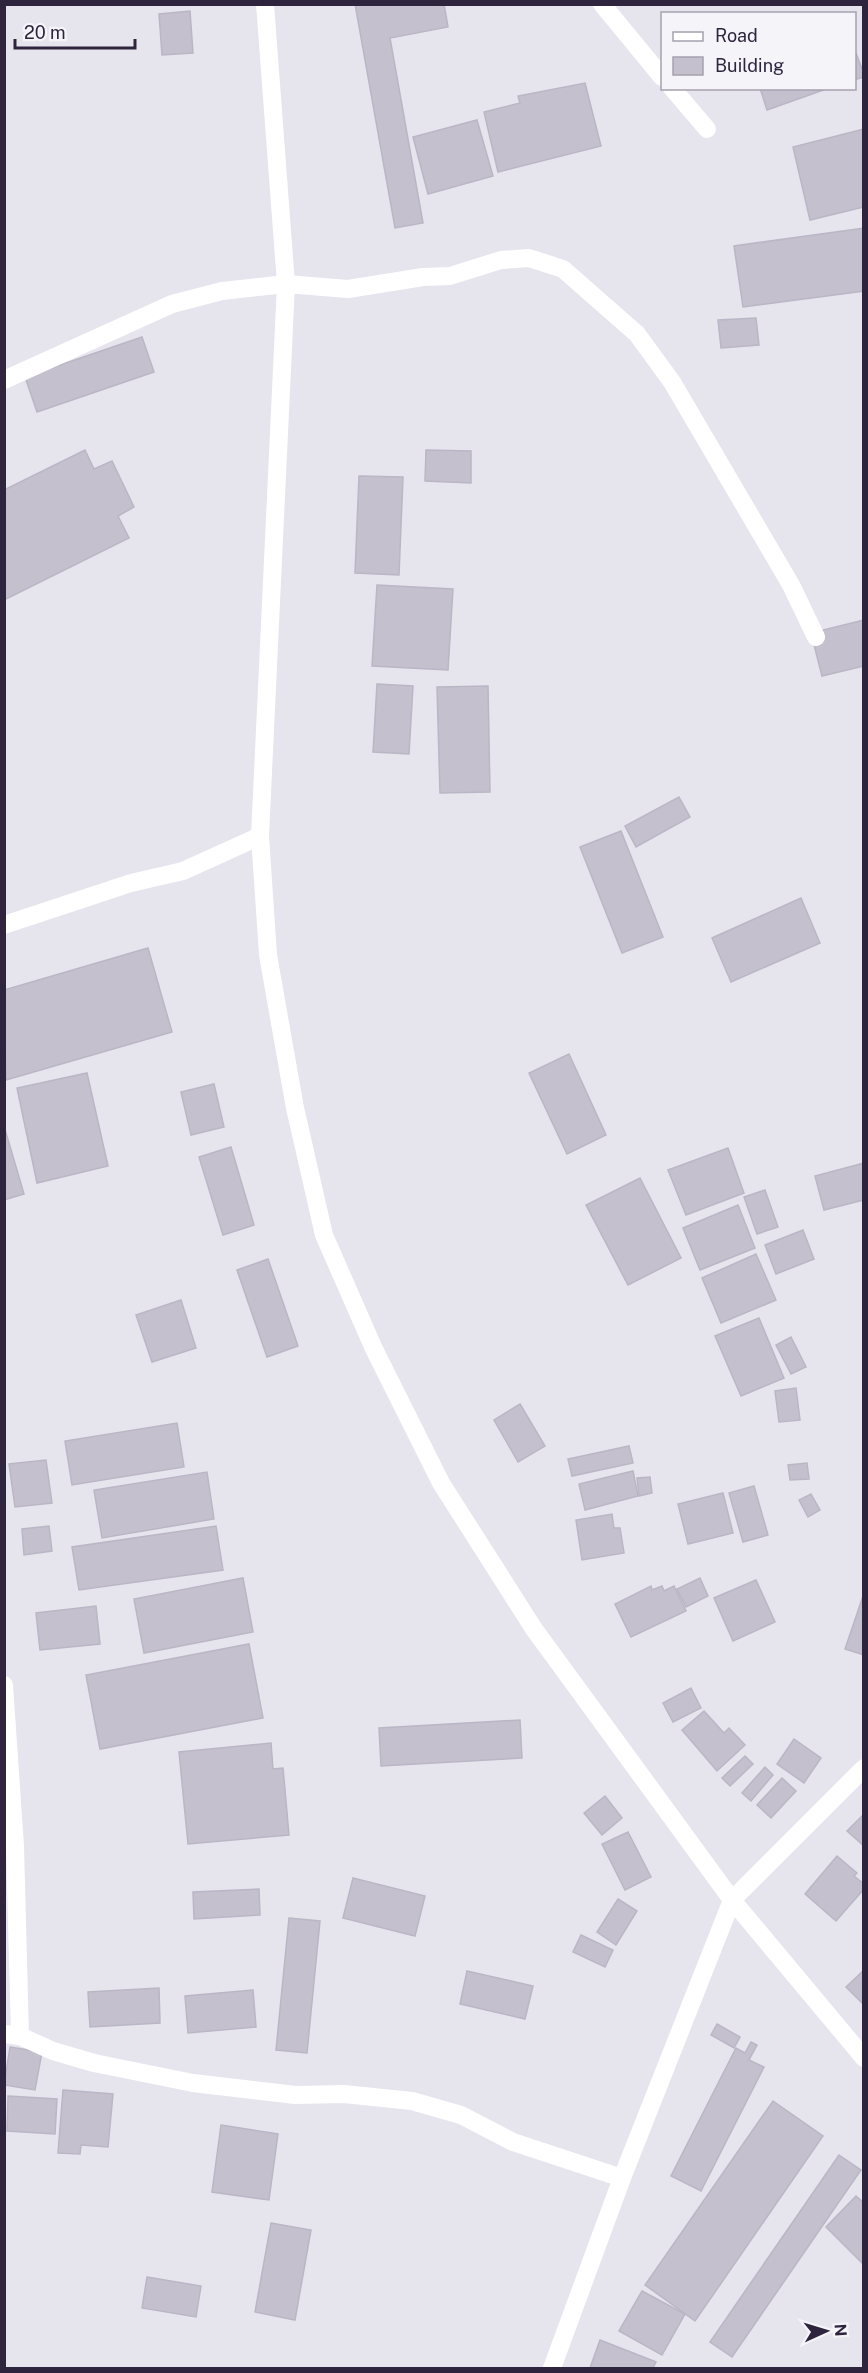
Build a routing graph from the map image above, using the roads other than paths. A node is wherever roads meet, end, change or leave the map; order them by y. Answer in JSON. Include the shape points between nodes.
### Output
{"nodes":[{"id":1,"x":265,"y":4,"type":"edge"},
{"id":2,"x":602,"y":4,"type":"edge"},
{"id":3,"x":661,"y":75,"type":"edge"},
{"id":4,"x":674,"y":90,"type":"edge"},
{"id":5,"x":707,"y":129,"type":"dead end"},
{"id":6,"x":286,"y":284,"type":"junction"},
{"id":7,"x":4,"y":380,"type":"edge"},
{"id":8,"x":816,"y":637,"type":"dead end"},
{"id":9,"x":260,"y":836,"type":"junction"},
{"id":10,"x":4,"y":925,"type":"edge"},
{"id":11,"x":4,"y":1685,"type":"edge"},
{"id":12,"x":864,"y":1768,"type":"edge"},
{"id":13,"x":732,"y":1900,"type":"junction"},
{"id":14,"x":12,"y":2035,"type":"edge"},
{"id":15,"x":864,"y":2058,"type":"edge"},
{"id":16,"x":622,"y":2178,"type":"junction"},
{"id":17,"x":552,"y":2368,"type":"edge"}],
"edges":[{"from":1,"to":6,"type":"street"},
{"from":2,"to":3,"type":"street"},
{"from":4,"to":5,"type":"street"},
{"from":6,"to":7,"type":"street","via":[[222,291],[172,304]]},
{"from":6,"to":8,"type":"street","via":[[348,290],[450,276],[501,260],[529,258],[563,269],[637,334],[672,382],[791,585]]},
{"from":6,"to":9,"type":"street"},
{"from":9,"to":10,"type":"street","via":[[183,870]]},
{"from":9,"to":13,"type":"street","via":[[268,955],[295,1108],[324,1235],[360,1318],[441,1483],[534,1629]]},
{"from":11,"to":14,"type":"street","via":[[15,1846]]},
{"from":12,"to":13,"type":"street"},
{"from":13,"to":15,"type":"street"},
{"from":13,"to":16,"type":"street"},
{"from":14,"to":16,"type":"street","via":[[94,2063],[193,2083],[295,2095],[344,2094],[412,2101],[461,2115],[513,2142]]},
{"from":16,"to":17,"type":"street"}]}
